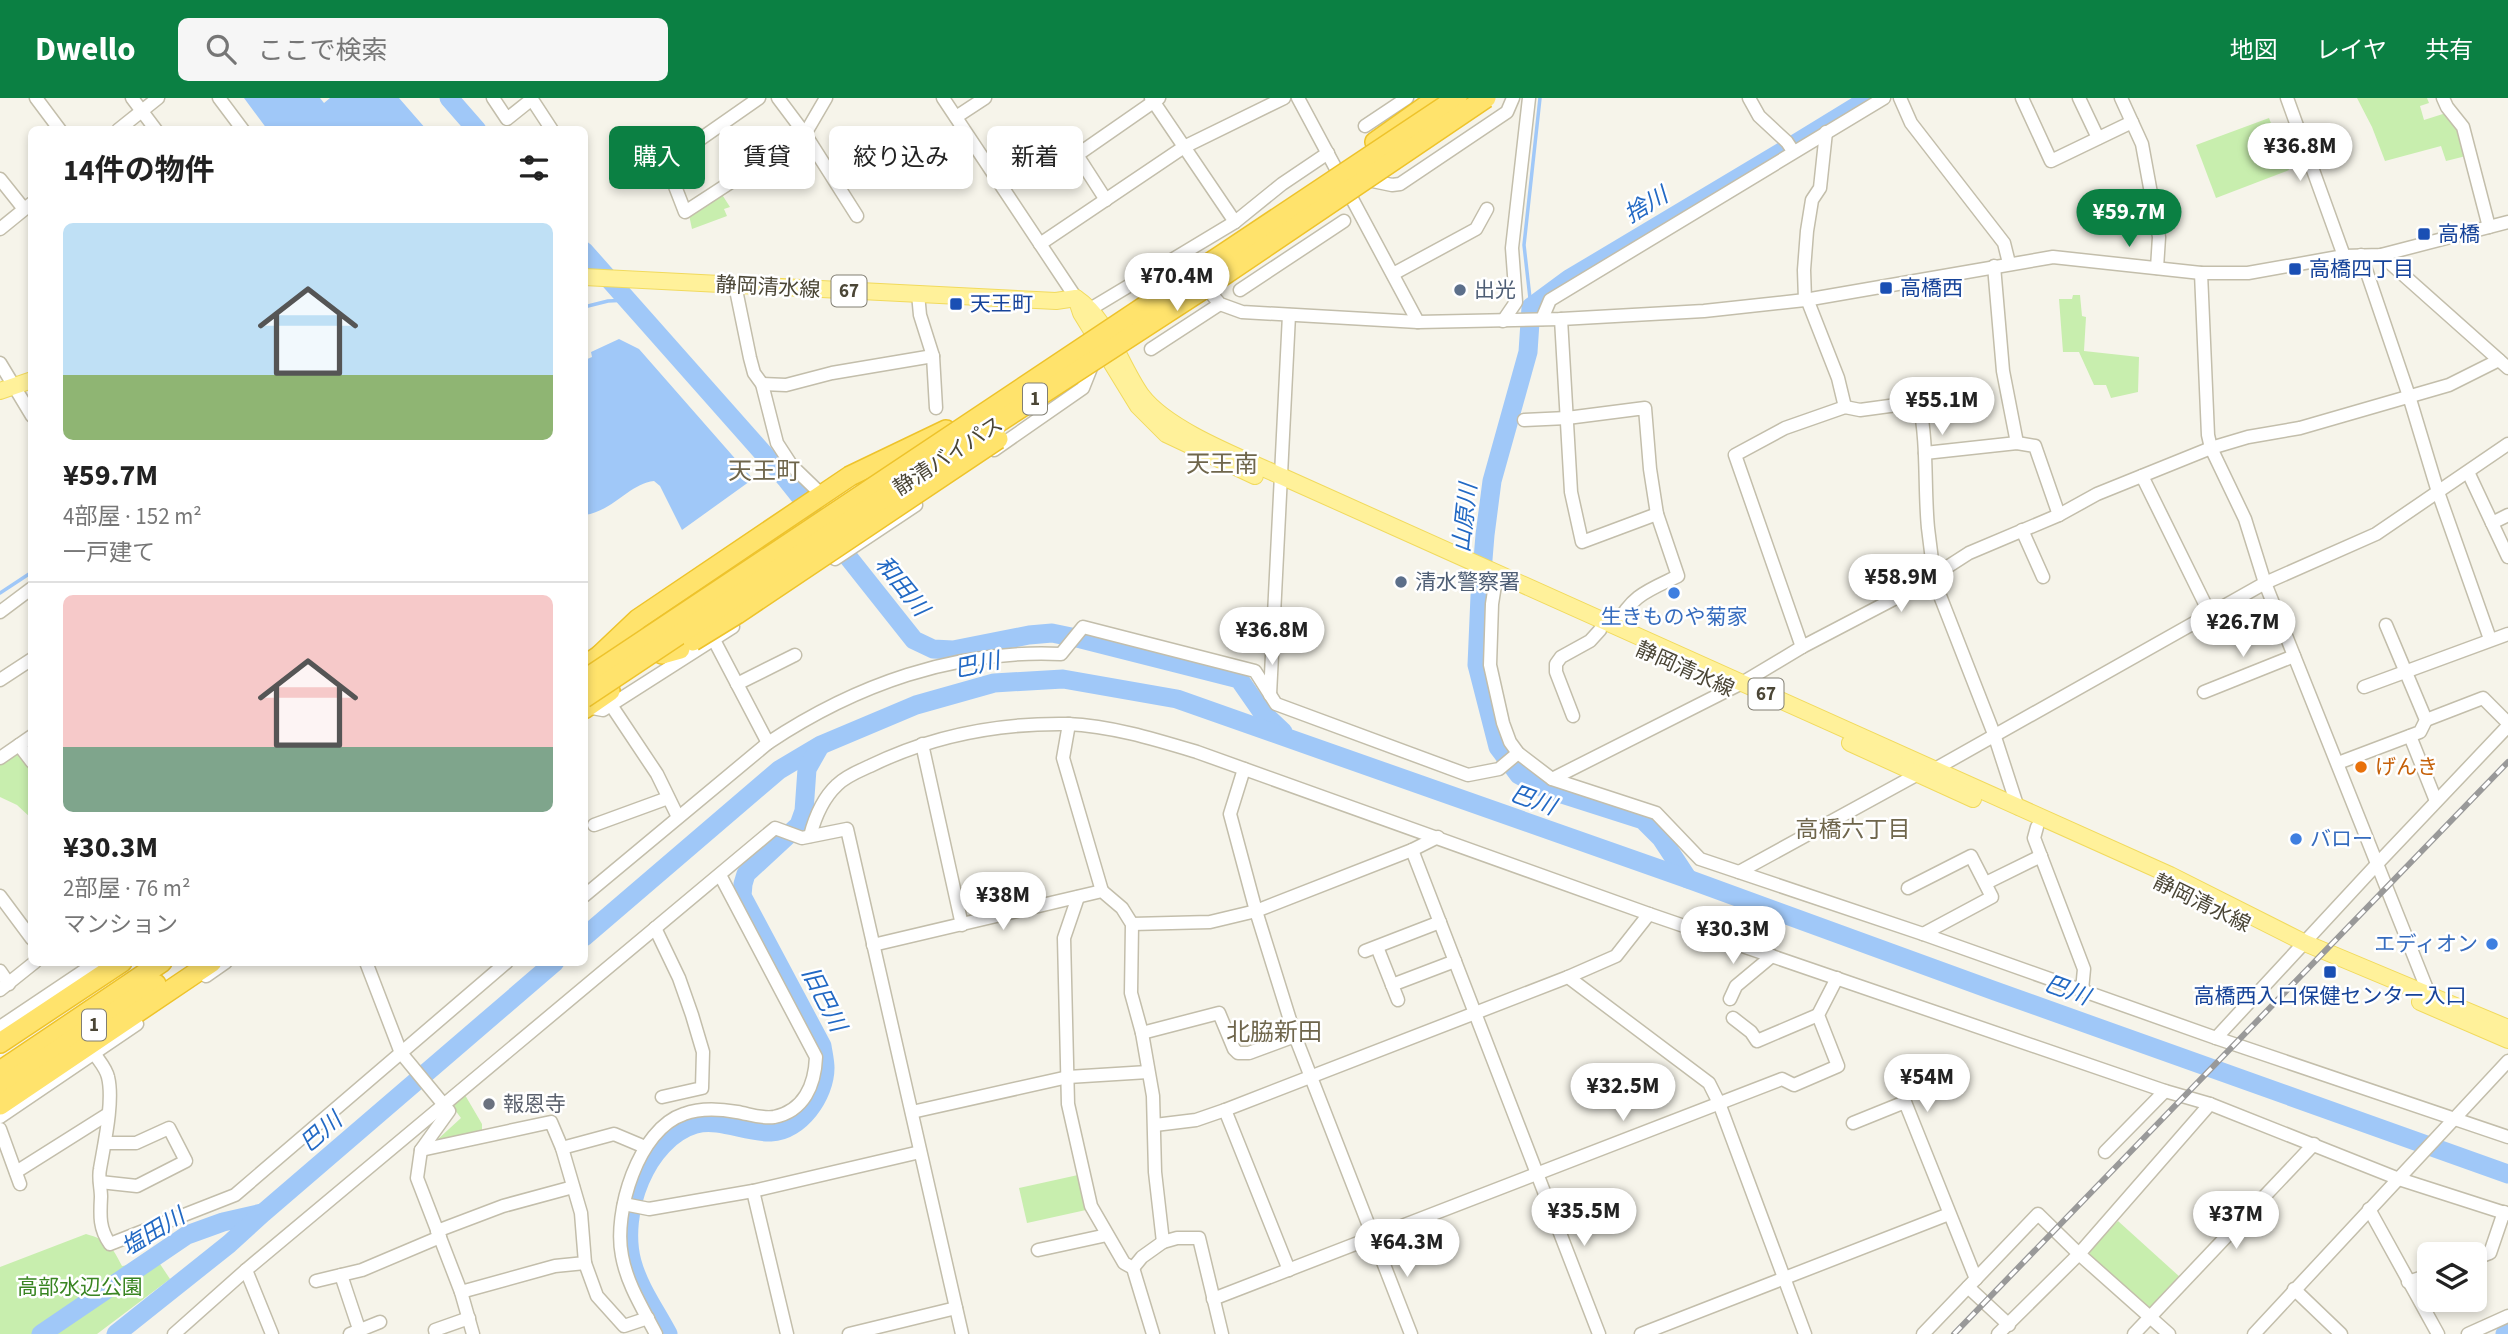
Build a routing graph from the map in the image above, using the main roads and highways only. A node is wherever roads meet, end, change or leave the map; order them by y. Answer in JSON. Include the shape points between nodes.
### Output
{"nodes":[{"id":1,"x":1437,"y":98,"type":"edge"},
{"id":2,"x":1457,"y":98,"type":"edge"},
{"id":3,"x":1486,"y":98,"type":"edge"},
{"id":4,"x":1495,"y":98,"type":"edge"},
{"id":5,"x":1342,"y":172,"type":"junction"},
{"id":6,"x":592,"y":278,"type":"edge"},
{"id":7,"x":1201,"y":282,"type":"junction"},
{"id":8,"x":1076,"y":298,"type":"junction"},
{"id":9,"x":1102,"y":343,"type":"junction"},
{"id":10,"x":28,"y":381,"type":"edge"},
{"id":11,"x":7,"y":389,"type":"edge"},
{"id":12,"x":1496,"y":578,"type":"junction"},
{"id":13,"x":671,"y":652,"type":"junction"},
{"id":14,"x":590,"y":658,"type":"edge"},
{"id":15,"x":588,"y":677,"type":"edge"},
{"id":16,"x":1736,"y":686,"type":"junction"},
{"id":17,"x":588,"y":703,"type":"edge"},
{"id":18,"x":588,"y":703,"type":"edge"},
{"id":19,"x":2302,"y":947,"type":"junction"},
{"id":20,"x":116,"y":966,"type":"edge"},
{"id":21,"x":133,"y":966,"type":"edge"},
{"id":22,"x":156,"y":966,"type":"edge"},
{"id":23,"x":183,"y":966,"type":"edge"},
{"id":24,"x":190,"y":966,"type":"edge"},
{"id":25,"x":206,"y":966,"type":"edge"},
{"id":26,"x":2508,"y":1028,"type":"edge"},
{"id":27,"x":2508,"y":1041,"type":"edge"},
{"id":28,"x":0,"y":1043,"type":"edge"},
{"id":29,"x":0,"y":1054,"type":"edge"},
{"id":30,"x":0,"y":1071,"type":"edge"},
{"id":31,"x":0,"y":1088,"type":"edge"},
{"id":32,"x":0,"y":1095,"type":"edge"},
{"id":33,"x":0,"y":1105,"type":"edge"}],
"edges":[{"from":1,"to":5,"type":"highway"},
{"from":2,"to":7,"type":"highway","name":"静清バイパス","number":"1","bridge":true},
{"from":3,"to":7,"type":"highway","name":"静清バイパス","number":"1","bridge":true},
{"from":4,"to":5,"type":"highway"},
{"from":5,"to":7,"type":"highway","via":[[1326,200]]},
{"from":5,"to":9,"type":"highway"},
{"from":6,"to":8,"type":"main road","name":"静岡清水線","number":"67","via":[[1056,301]]},
{"from":7,"to":9,"type":"highway"},
{"from":7,"to":13,"type":"highway","bridge":true,"via":[[1156,330],[1075,387],[737,614]]},
{"from":7,"to":14,"type":"highway","bridge":true,"via":[[1114,315]]},
{"from":7,"to":15,"type":"highway","name":"静清バイパス","number":"1","bridge":true},
{"from":7,"to":17,"type":"highway","name":"静清バイパス","number":"1","bridge":true},
{"from":8,"to":9,"type":"main road","name":"静岡清水線","number":"67","via":[[1080,313]]},
{"from":8,"to":9,"type":"main road","name":"静岡清水線","number":"67","via":[[1092,308]]},
{"from":9,"to":12,"type":"main road","name":"静岡清水線","number":"67","via":[[1138,406],[1166,434]]},
{"from":9,"to":13,"type":"highway"},
{"from":9,"to":14,"type":"highway","via":[[938,435],[850,476],[638,619]]},
{"from":10,"to":11,"type":"main road"},
{"from":12,"to":16,"type":"main road","name":"静岡清水線","number":"67","via":[[1600,630]]},
{"from":12,"to":16,"type":"main road","name":"静岡清水線","number":"67","via":[[1616,626]]},
{"from":13,"to":18,"type":"highway"},
{"from":16,"to":19,"type":"main road","name":"静岡清水線","number":"67","via":[[1918,774]]},
{"from":16,"to":19,"type":"main road","name":"静岡清水線","number":"67","via":[[1935,769],[2170,876]]},
{"from":19,"to":26,"type":"main road","name":"静岡清水線","number":"67"},
{"from":19,"to":27,"type":"main road","name":"静岡清水線","number":"67"},
{"from":20,"to":28,"type":"highway"},
{"from":21,"to":29,"type":"highway"},
{"from":22,"to":30,"type":"highway","number":"1"},
{"from":23,"to":31,"type":"highway","number":"1"},
{"from":24,"to":32,"type":"highway"},
{"from":25,"to":33,"type":"highway"}]}
